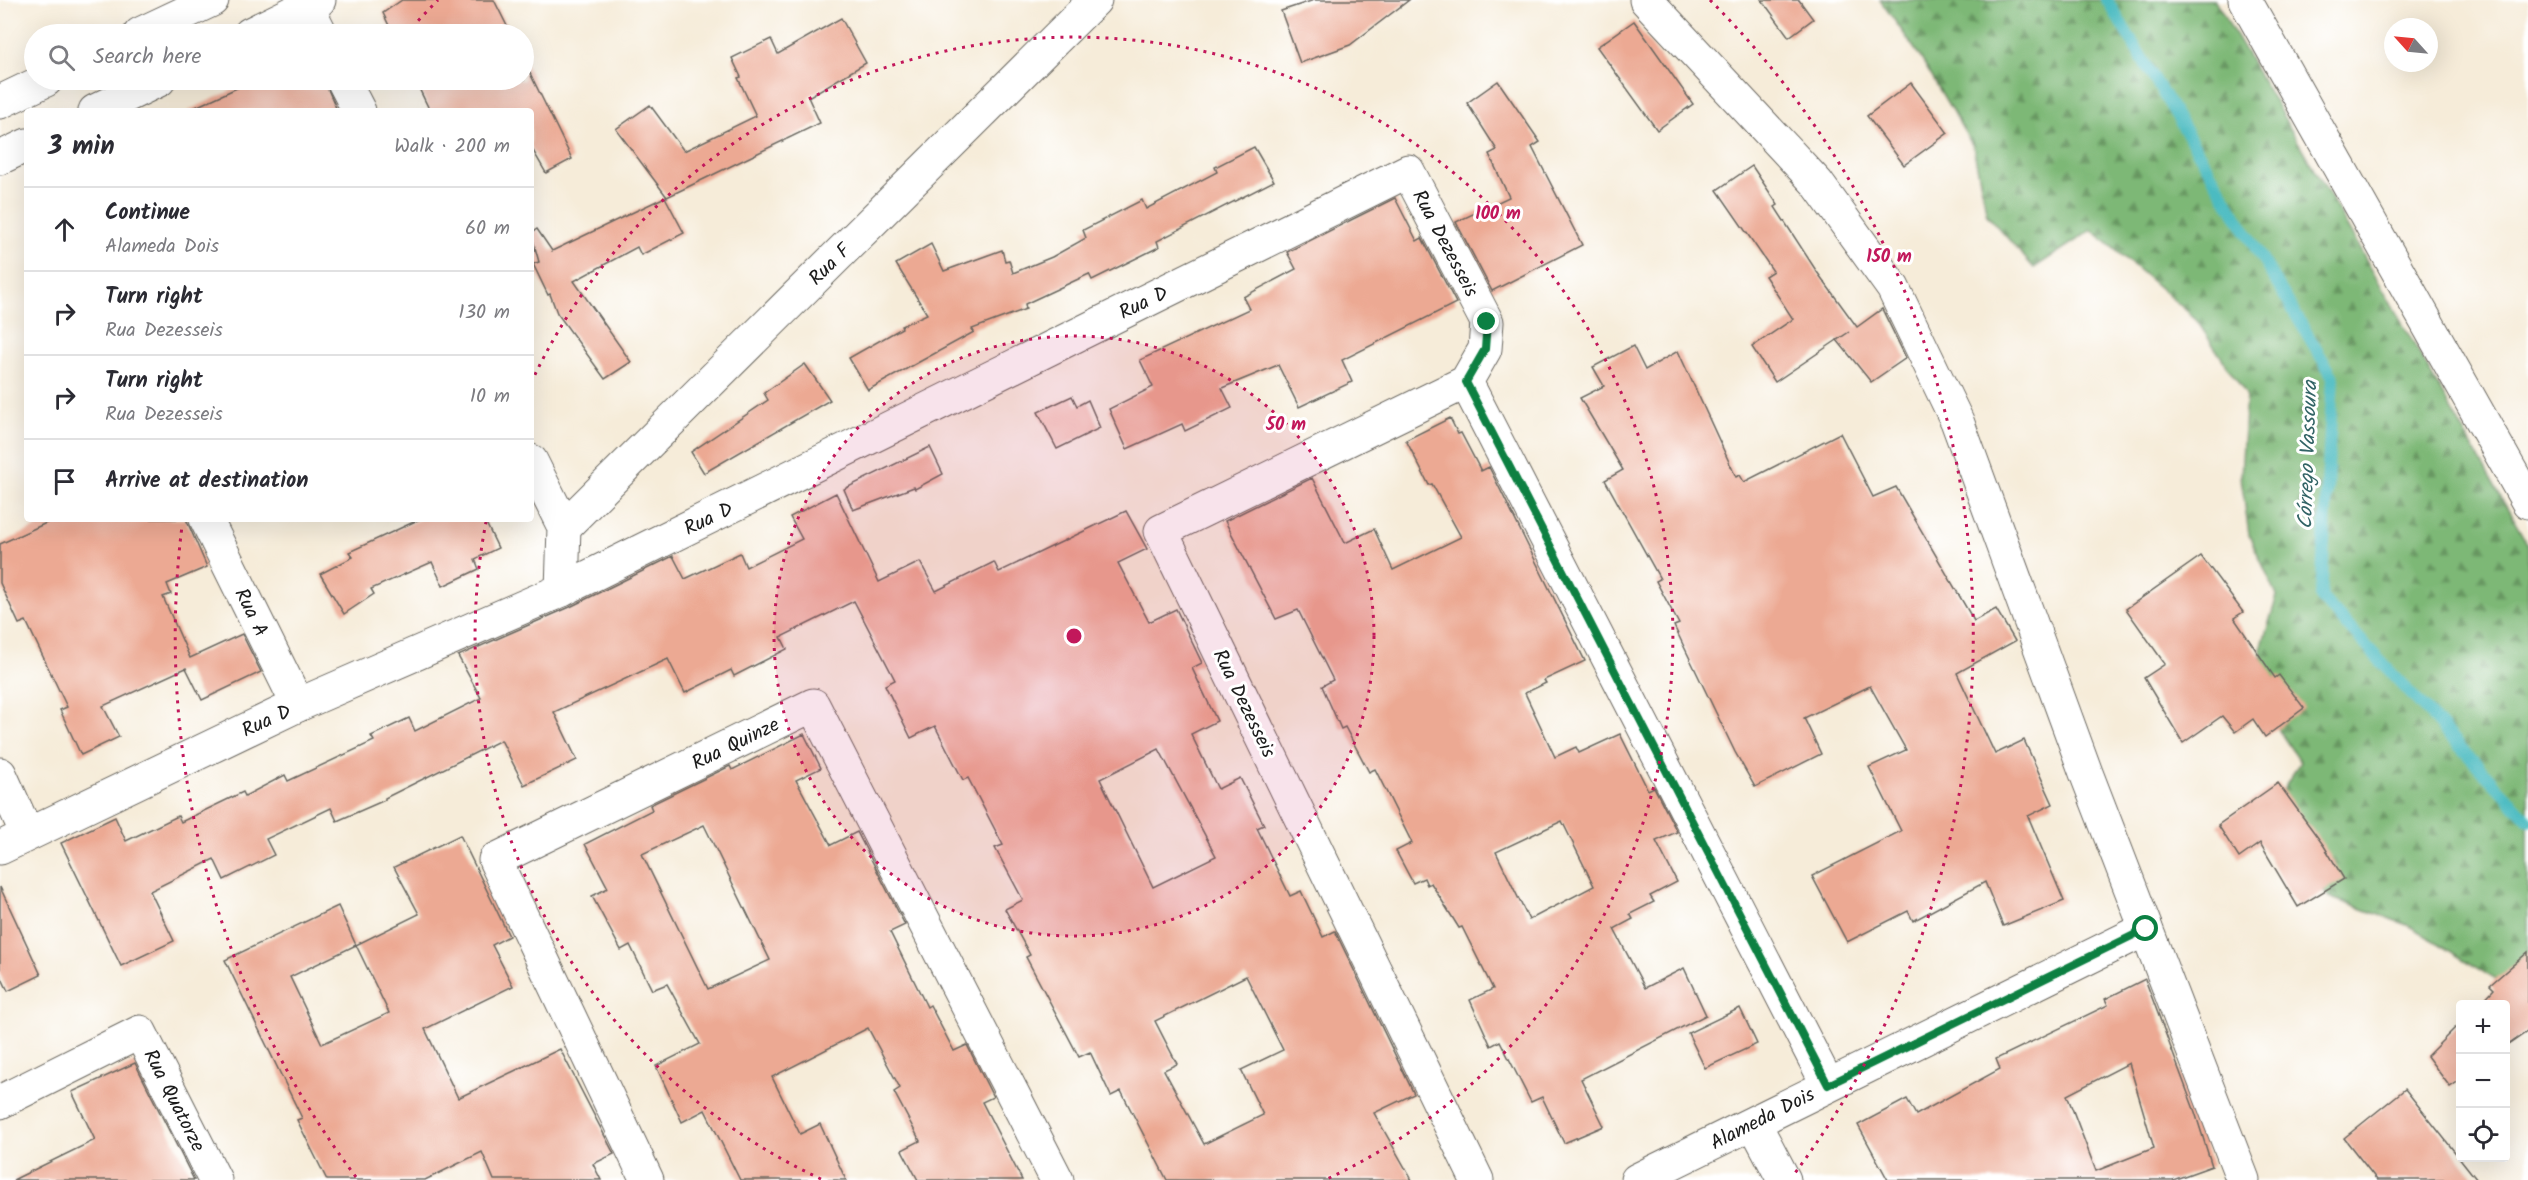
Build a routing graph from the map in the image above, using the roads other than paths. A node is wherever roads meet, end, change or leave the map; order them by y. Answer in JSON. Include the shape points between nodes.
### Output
{"nodes":[{"id":1,"x":212,"y":0,"type":"edge"},
{"id":2,"x":1095,"y":0,"type":"edge"},
{"id":3,"x":1646,"y":0,"type":"edge"},
{"id":4,"x":2245,"y":0,"type":"edge"},
{"id":5,"x":313,"y":10,"type":"edge"},
{"id":6,"x":161,"y":24,"type":"edge"},
{"id":7,"x":276,"y":24,"type":"edge"},
{"id":8,"x":25,"y":90,"type":"edge"},
{"id":9,"x":138,"y":90,"type":"edge"},
{"id":10,"x":348,"y":90,"type":"edge"},
{"id":11,"x":0,"y":102,"type":"edge"},
{"id":12,"x":101,"y":108,"type":"edge"},
{"id":13,"x":357,"y":108,"type":"edge"},
{"id":14,"x":1408,"y":171,"type":"joint"},
{"id":15,"x":1466,"y":382,"type":"junction"},
{"id":16,"x":534,"y":467,"type":"edge"},
{"id":17,"x":2528,"y":502,"type":"edge"},
{"id":18,"x":207,"y":522,"type":"edge"},
{"id":19,"x":564,"y":527,"type":"junction"},
{"id":20,"x":562,"y":590,"type":"junction"},
{"id":21,"x":298,"y":705,"type":"junction"},
{"id":22,"x":0,"y":774,"type":"edge"},
{"id":23,"x":13,"y":841,"type":"edge"},
{"id":24,"x":2146,"y":929,"type":"junction"},
{"id":25,"x":1828,"y":1085,"type":"junction"},
{"id":26,"x":0,"y":1102,"type":"edge"},
{"id":27,"x":1754,"y":1123,"type":"junction"},
{"id":28,"x":215,"y":1180,"type":"edge"},
{"id":29,"x":648,"y":1180,"type":"edge"},
{"id":30,"x":1057,"y":1180,"type":"edge"},
{"id":31,"x":1477,"y":1180,"type":"edge"},
{"id":32,"x":1637,"y":1180,"type":"edge"},
{"id":33,"x":1784,"y":1180,"type":"edge"},
{"id":34,"x":2243,"y":1180,"type":"edge"}],
"edges":[{"from":1,"to":6,"type":"street"},
{"from":2,"to":19,"type":"street","name":"Rua F"},
{"from":3,"to":24,"type":"street","via":[[1817,183],[1893,288],[1957,421]]},
{"from":4,"to":17,"type":"street"},
{"from":5,"to":7,"type":"street"},
{"from":8,"to":11,"type":"street"},
{"from":9,"to":12,"type":"street"},
{"from":10,"to":13,"type":"street"},
{"from":14,"to":15,"type":"street","name":"Rua Dezesseis","via":[[1487,322],[1485,349]]},
{"from":14,"to":20,"type":"street","name":"Rua D"},
{"from":15,"to":25,"type":"street"},
{"from":15,"to":31,"type":"street","name":"Rua Dezesseis","via":[[1161,531]]},
{"from":16,"to":19,"type":"street"},
{"from":18,"to":21,"type":"street","name":"Rua A"},
{"from":19,"to":20,"type":"street"},
{"from":20,"to":21,"type":"street","name":"Rua D"},
{"from":21,"to":23,"type":"street","name":"Rua D"},
{"from":22,"to":23,"type":"street"},
{"from":24,"to":25,"type":"street","name":"Alameda Dois"},
{"from":24,"to":34,"type":"street"},
{"from":25,"to":27,"type":"street","name":"Alameda Dois"},
{"from":26,"to":28,"type":"street","name":"Rua Quatorze","via":[[140,1032]]},
{"from":27,"to":32,"type":"street","name":"Alameda Dois"},
{"from":27,"to":33,"type":"street"},
{"from":29,"to":30,"type":"street","name":"Rua Quinze","via":[[495,860],[813,705]]}]}
